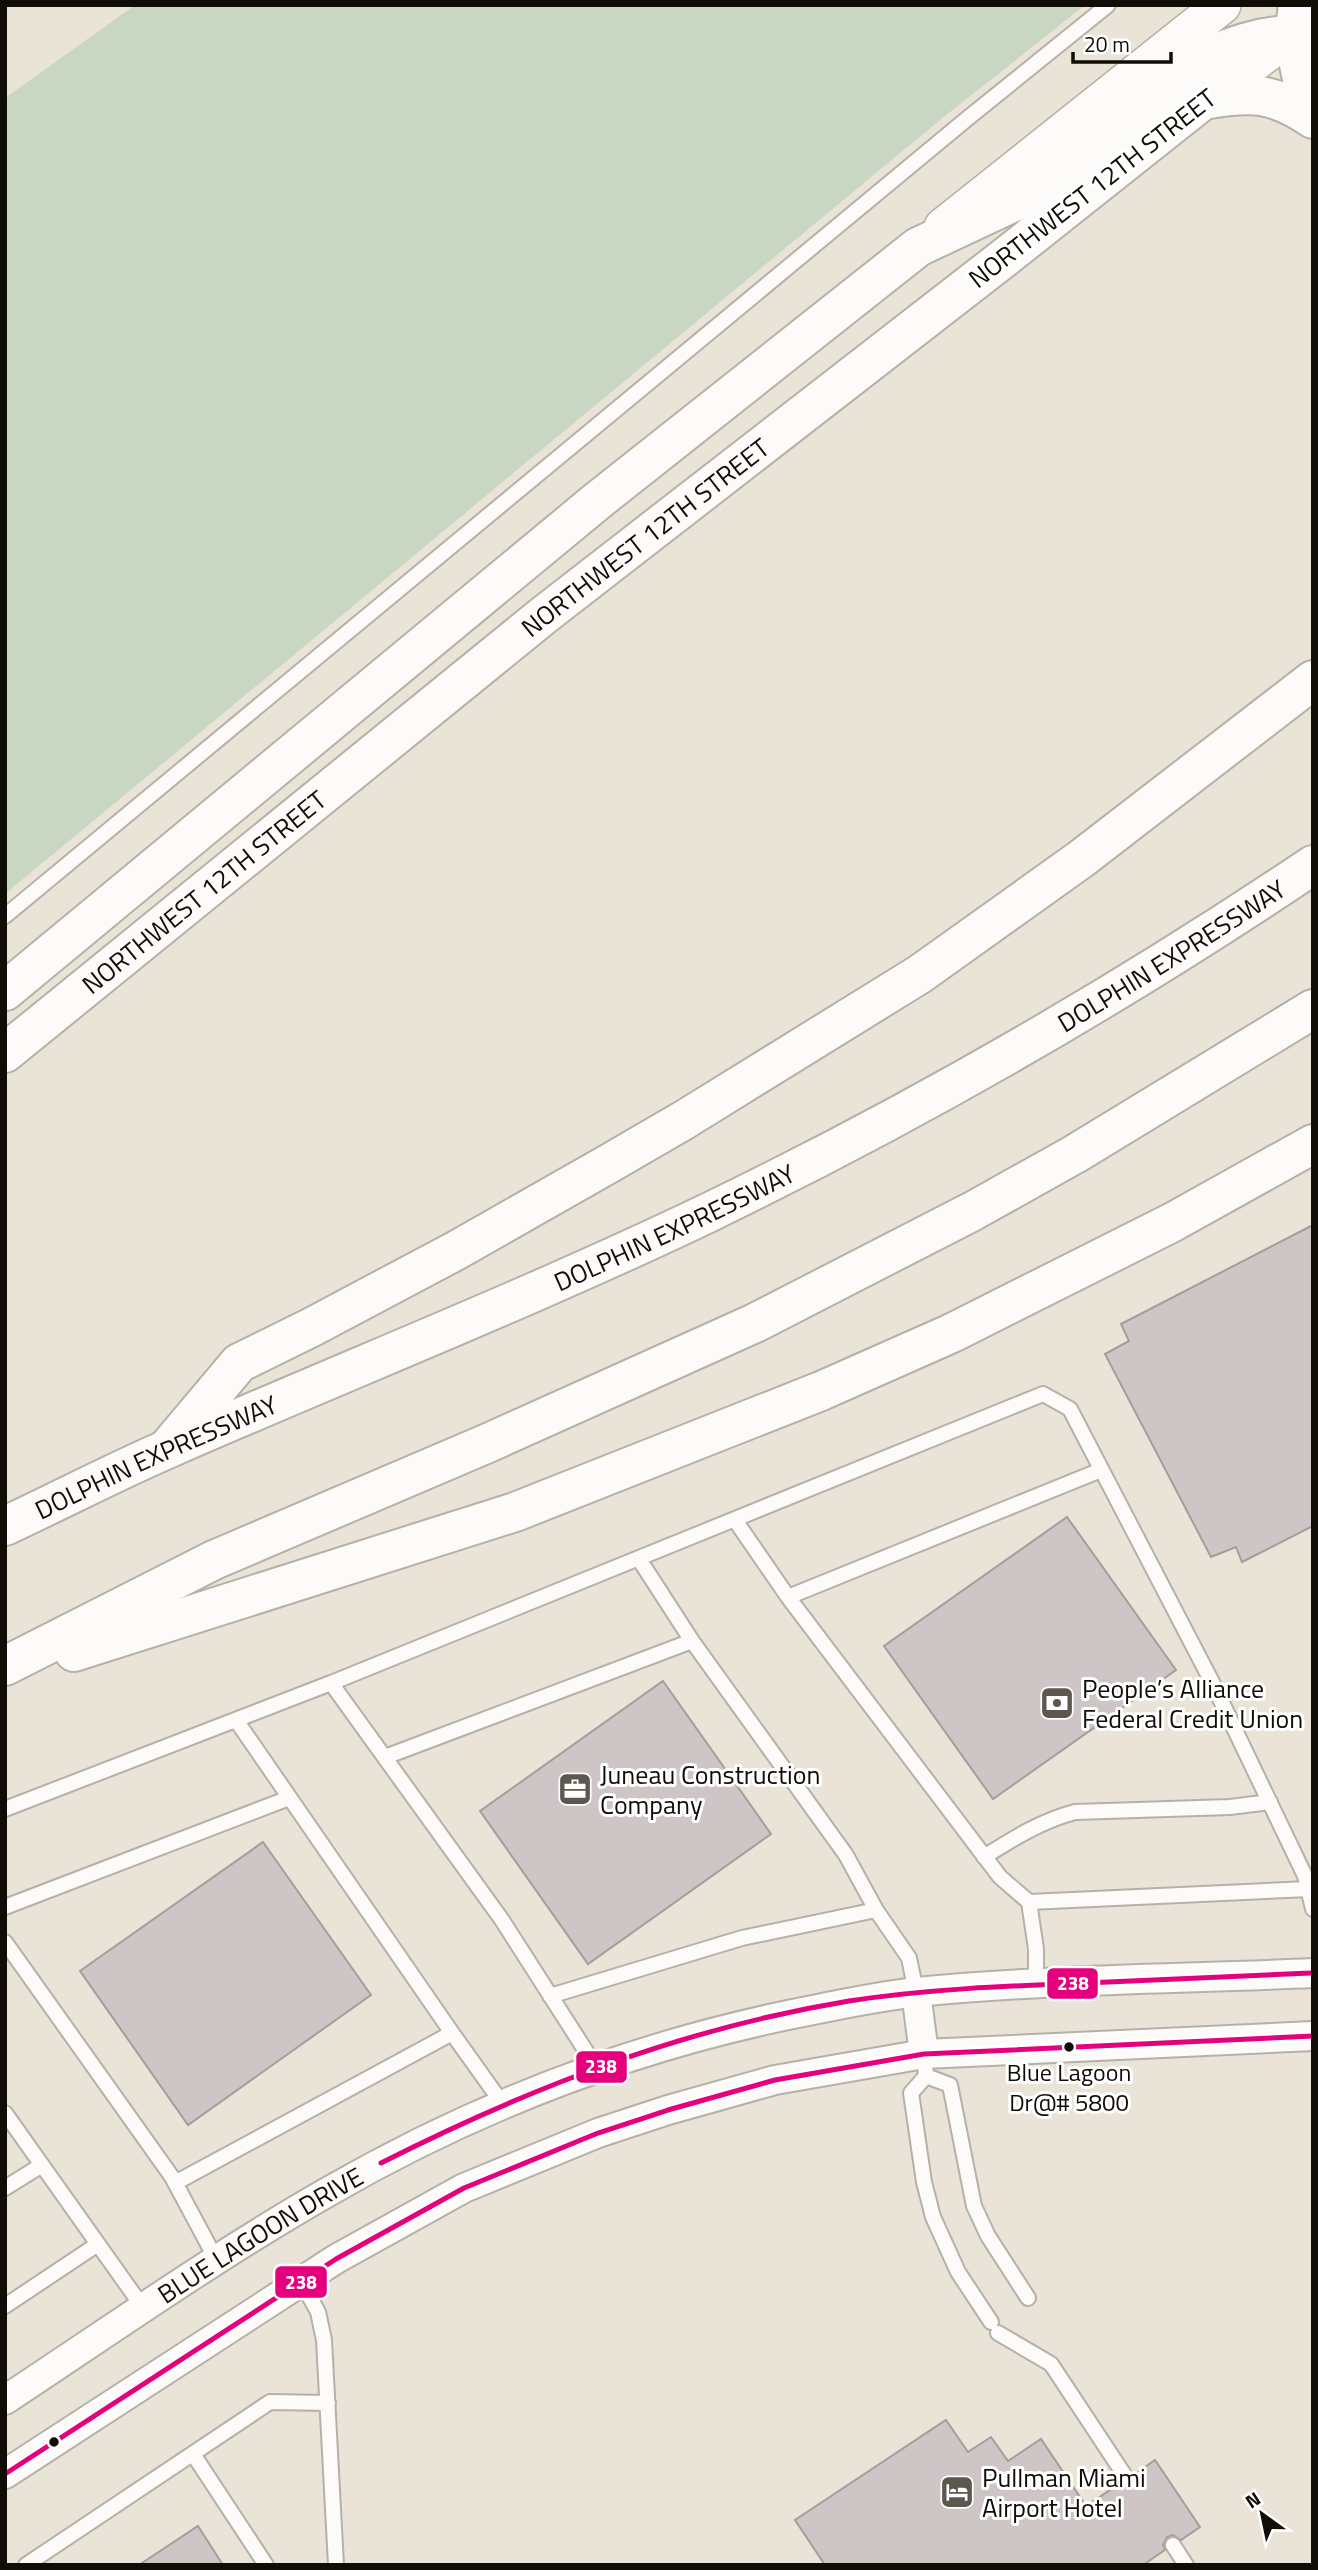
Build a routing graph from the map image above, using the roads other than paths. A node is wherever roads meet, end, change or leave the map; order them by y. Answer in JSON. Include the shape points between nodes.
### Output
{"nodes":[{"id":1,"x":1108,"y":5,"type":"edge"},
{"id":2,"x":1222,"y":5,"type":"edge"},
{"id":3,"x":1304,"y":24,"type":"edge"},
{"id":4,"x":1203,"y":100,"type":"junction"},
{"id":5,"x":1313,"y":110,"type":"edge"},
{"id":6,"x":1313,"y":119,"type":"edge"},
{"id":7,"x":918,"y":247,"type":"junction"},
{"id":8,"x":1310,"y":680,"type":"edge"},
{"id":9,"x":1313,"y":865,"type":"edge"},
{"id":10,"x":5,"y":916,"type":"edge"},
{"id":11,"x":5,"y":991,"type":"edge"},
{"id":12,"x":1313,"y":1009,"type":"edge"},
{"id":13,"x":5,"y":1053,"type":"edge"},
{"id":14,"x":1313,"y":1144,"type":"edge"},
{"id":15,"x":167,"y":1449,"type":"junction"},
{"id":16,"x":1101,"y":1470,"type":"junction"},
{"id":17,"x":735,"y":1520,"type":"junction"},
{"id":18,"x":5,"y":1526,"type":"edge"},
{"id":19,"x":639,"y":1559,"type":"junction"},
{"id":20,"x":788,"y":1597,"type":"junction"},
{"id":21,"x":692,"y":1641,"type":"junction"},
{"id":22,"x":5,"y":1666,"type":"edge"},
{"id":23,"x":5,"y":1674,"type":"edge"},
{"id":24,"x":331,"y":1683,"type":"junction"},
{"id":25,"x":236,"y":1720,"type":"junction"},
{"id":26,"x":385,"y":1757,"type":"junction"},
{"id":27,"x":289,"y":1798,"type":"junction"},
{"id":28,"x":1270,"y":1802,"type":"junction"},
{"id":29,"x":5,"y":1809,"type":"edge"},
{"id":30,"x":984,"y":1857,"type":"junction"},
{"id":31,"x":1308,"y":1889,"type":"junction"},
{"id":32,"x":1029,"y":1902,"type":"junction"},
{"id":33,"x":5,"y":1907,"type":"edge"},
{"id":34,"x":1313,"y":1909,"type":"edge"},
{"id":35,"x":876,"y":1910,"type":"junction"},
{"id":36,"x":5,"y":1942,"type":"edge"},
{"id":37,"x":1313,"y":1973,"type":"edge"},
{"id":38,"x":1036,"y":1984,"type":"junction"},
{"id":39,"x":916,"y":1992,"type":"junction"},
{"id":40,"x":550,"y":1996,"type":"junction"},
{"id":41,"x":452,"y":2033,"type":"junction"},
{"id":42,"x":1313,"y":2036,"type":"edge"},
{"id":43,"x":925,"y":2065,"type":"junction"},
{"id":44,"x":596,"y":2067,"type":"junction"},
{"id":45,"x":502,"y":2103,"type":"junction"},
{"id":46,"x":5,"y":2113,"type":"edge"},
{"id":47,"x":42,"y":2165,"type":"junction"},
{"id":48,"x":175,"y":2183,"type":"junction"},
{"id":49,"x":5,"y":2188,"type":"edge"},
{"id":50,"x":98,"y":2244,"type":"junction"},
{"id":51,"x":217,"y":2261,"type":"junction"},
{"id":52,"x":301,"y":2281,"type":"junction"},
{"id":53,"x":1028,"y":2298,"type":"dead end"},
{"id":54,"x":5,"y":2306,"type":"edge"},
{"id":55,"x":144,"y":2309,"type":"junction"},
{"id":56,"x":5,"y":2400,"type":"edge"},
{"id":57,"x":328,"y":2403,"type":"junction"},
{"id":58,"x":193,"y":2454,"type":"junction"},
{"id":59,"x":5,"y":2474,"type":"edge"},
{"id":60,"x":1127,"y":2479,"type":"dead end"},
{"id":61,"x":1173,"y":2545,"type":"dead end"},
{"id":62,"x":26,"y":2565,"type":"edge"},
{"id":63,"x":266,"y":2565,"type":"edge"},
{"id":64,"x":336,"y":2565,"type":"edge"},
{"id":65,"x":1186,"y":2565,"type":"edge"}],
"edges":[{"from":1,"to":10,"type":"lane"},
{"from":2,"to":7,"type":"street","name":"NORTHWEST 12TH STREET"},
{"from":3,"to":4,"type":"street","name":"NORTHWEST 12TH STREET"},
{"from":3,"to":5,"type":"main road","via":[[1301,75]]},
{"from":3,"to":7,"type":"main road","via":[[1191,64],[1016,201]]},
{"from":4,"to":6,"type":"main road","via":[[1243,93],[1279,99]]},
{"from":4,"to":13,"type":"main road","name":"NORTHWEST 12TH STREET","via":[[544,615]]},
{"from":7,"to":11,"type":"main road","name":"NORTHWEST 12TH STREET","via":[[596,502]]},
{"from":8,"to":15,"type":"main road","via":[[1081,859],[920,974],[610,1163],[457,1250],[239,1363]]},
{"from":9,"to":15,"type":"main road","name":"DOLPHIN EXPRESSWAY","via":[[1086,1009],[838,1148],[568,1277]]},
{"from":12,"to":22,"type":"main road","via":[[1018,1186],[755,1322],[214,1560]]},
{"from":14,"to":23,"type":"main road","via":[[1172,1222],[952,1333],[799,1400],[515,1512]]},
{"from":15,"to":18,"type":"main road","name":"DOLPHIN EXPRESSWAY"},
{"from":16,"to":17,"type":"lane","via":[[1070,1409],[1043,1394]]},
{"from":16,"to":20,"type":"lane"},
{"from":16,"to":28,"type":"lane"},
{"from":17,"to":19,"type":"lane"},
{"from":17,"to":20,"type":"lane"},
{"from":19,"to":21,"type":"lane"},
{"from":19,"to":24,"type":"lane"},
{"from":20,"to":30,"type":"lane"},
{"from":21,"to":26,"type":"lane"},
{"from":21,"to":35,"type":"lane","via":[[846,1856]]},
{"from":24,"to":25,"type":"lane"},
{"from":24,"to":26,"type":"lane"},
{"from":25,"to":27,"type":"lane"},
{"from":25,"to":29,"type":"lane"},
{"from":26,"to":40,"type":"lane","via":[[502,1920]]},
{"from":27,"to":33,"type":"lane"},
{"from":27,"to":41,"type":"lane"},
{"from":28,"to":30,"type":"lane","via":[[1075,1812],[1026,1830]]},
{"from":28,"to":31,"type":"lane"},
{"from":30,"to":32,"type":"lane"},
{"from":31,"to":32,"type":"lane"},
{"from":31,"to":34,"type":"lane"},
{"from":32,"to":38,"type":"lane"},
{"from":35,"to":39,"type":"lane","via":[[909,1958]]},
{"from":35,"to":40,"type":"lane","via":[[742,1938]]},
{"from":36,"to":48,"type":"lane"},
{"from":37,"to":38,"type":"street","name":"BLUE LAGOON DRIVE"},
{"from":38,"to":39,"type":"street","name":"BLUE LAGOON DRIVE"},
{"from":39,"to":43,"type":"street"},
{"from":39,"to":44,"type":"street","name":"BLUE LAGOON DRIVE","via":[[720,2030]]},
{"from":40,"to":44,"type":"lane"},
{"from":41,"to":45,"type":"lane"},
{"from":41,"to":48,"type":"lane"},
{"from":42,"to":43,"type":"street"},
{"from":43,"to":52,"type":"street","via":[[775,2080],[598,2133],[464,2188]]},
{"from":43,"to":53,"type":"lane","via":[[950,2085],[974,2206]]},
{"from":43,"to":60,"type":"lane","via":[[911,2093],[928,2199],[949,2255],[994,2327],[1051,2364]]},
{"from":44,"to":45,"type":"street","name":"BLUE LAGOON DRIVE"},
{"from":45,"to":51,"type":"street","name":"BLUE LAGOON DRIVE","via":[[327,2192]]},
{"from":46,"to":47,"type":"lane"},
{"from":47,"to":49,"type":"lane"},
{"from":47,"to":50,"type":"lane"},
{"from":48,"to":51,"type":"lane"},
{"from":50,"to":54,"type":"lane"},
{"from":50,"to":55,"type":"lane"},
{"from":51,"to":55,"type":"street","name":"BLUE LAGOON DRIVE"},
{"from":52,"to":57,"type":"lane","via":[[318,2312]]},
{"from":52,"to":59,"type":"street"},
{"from":55,"to":56,"type":"street","name":"BLUE LAGOON DRIVE"},
{"from":57,"to":58,"type":"lane","via":[[270,2402]]},
{"from":57,"to":64,"type":"lane"},
{"from":58,"to":62,"type":"lane"},
{"from":58,"to":63,"type":"lane"},
{"from":61,"to":65,"type":"lane"}]}
